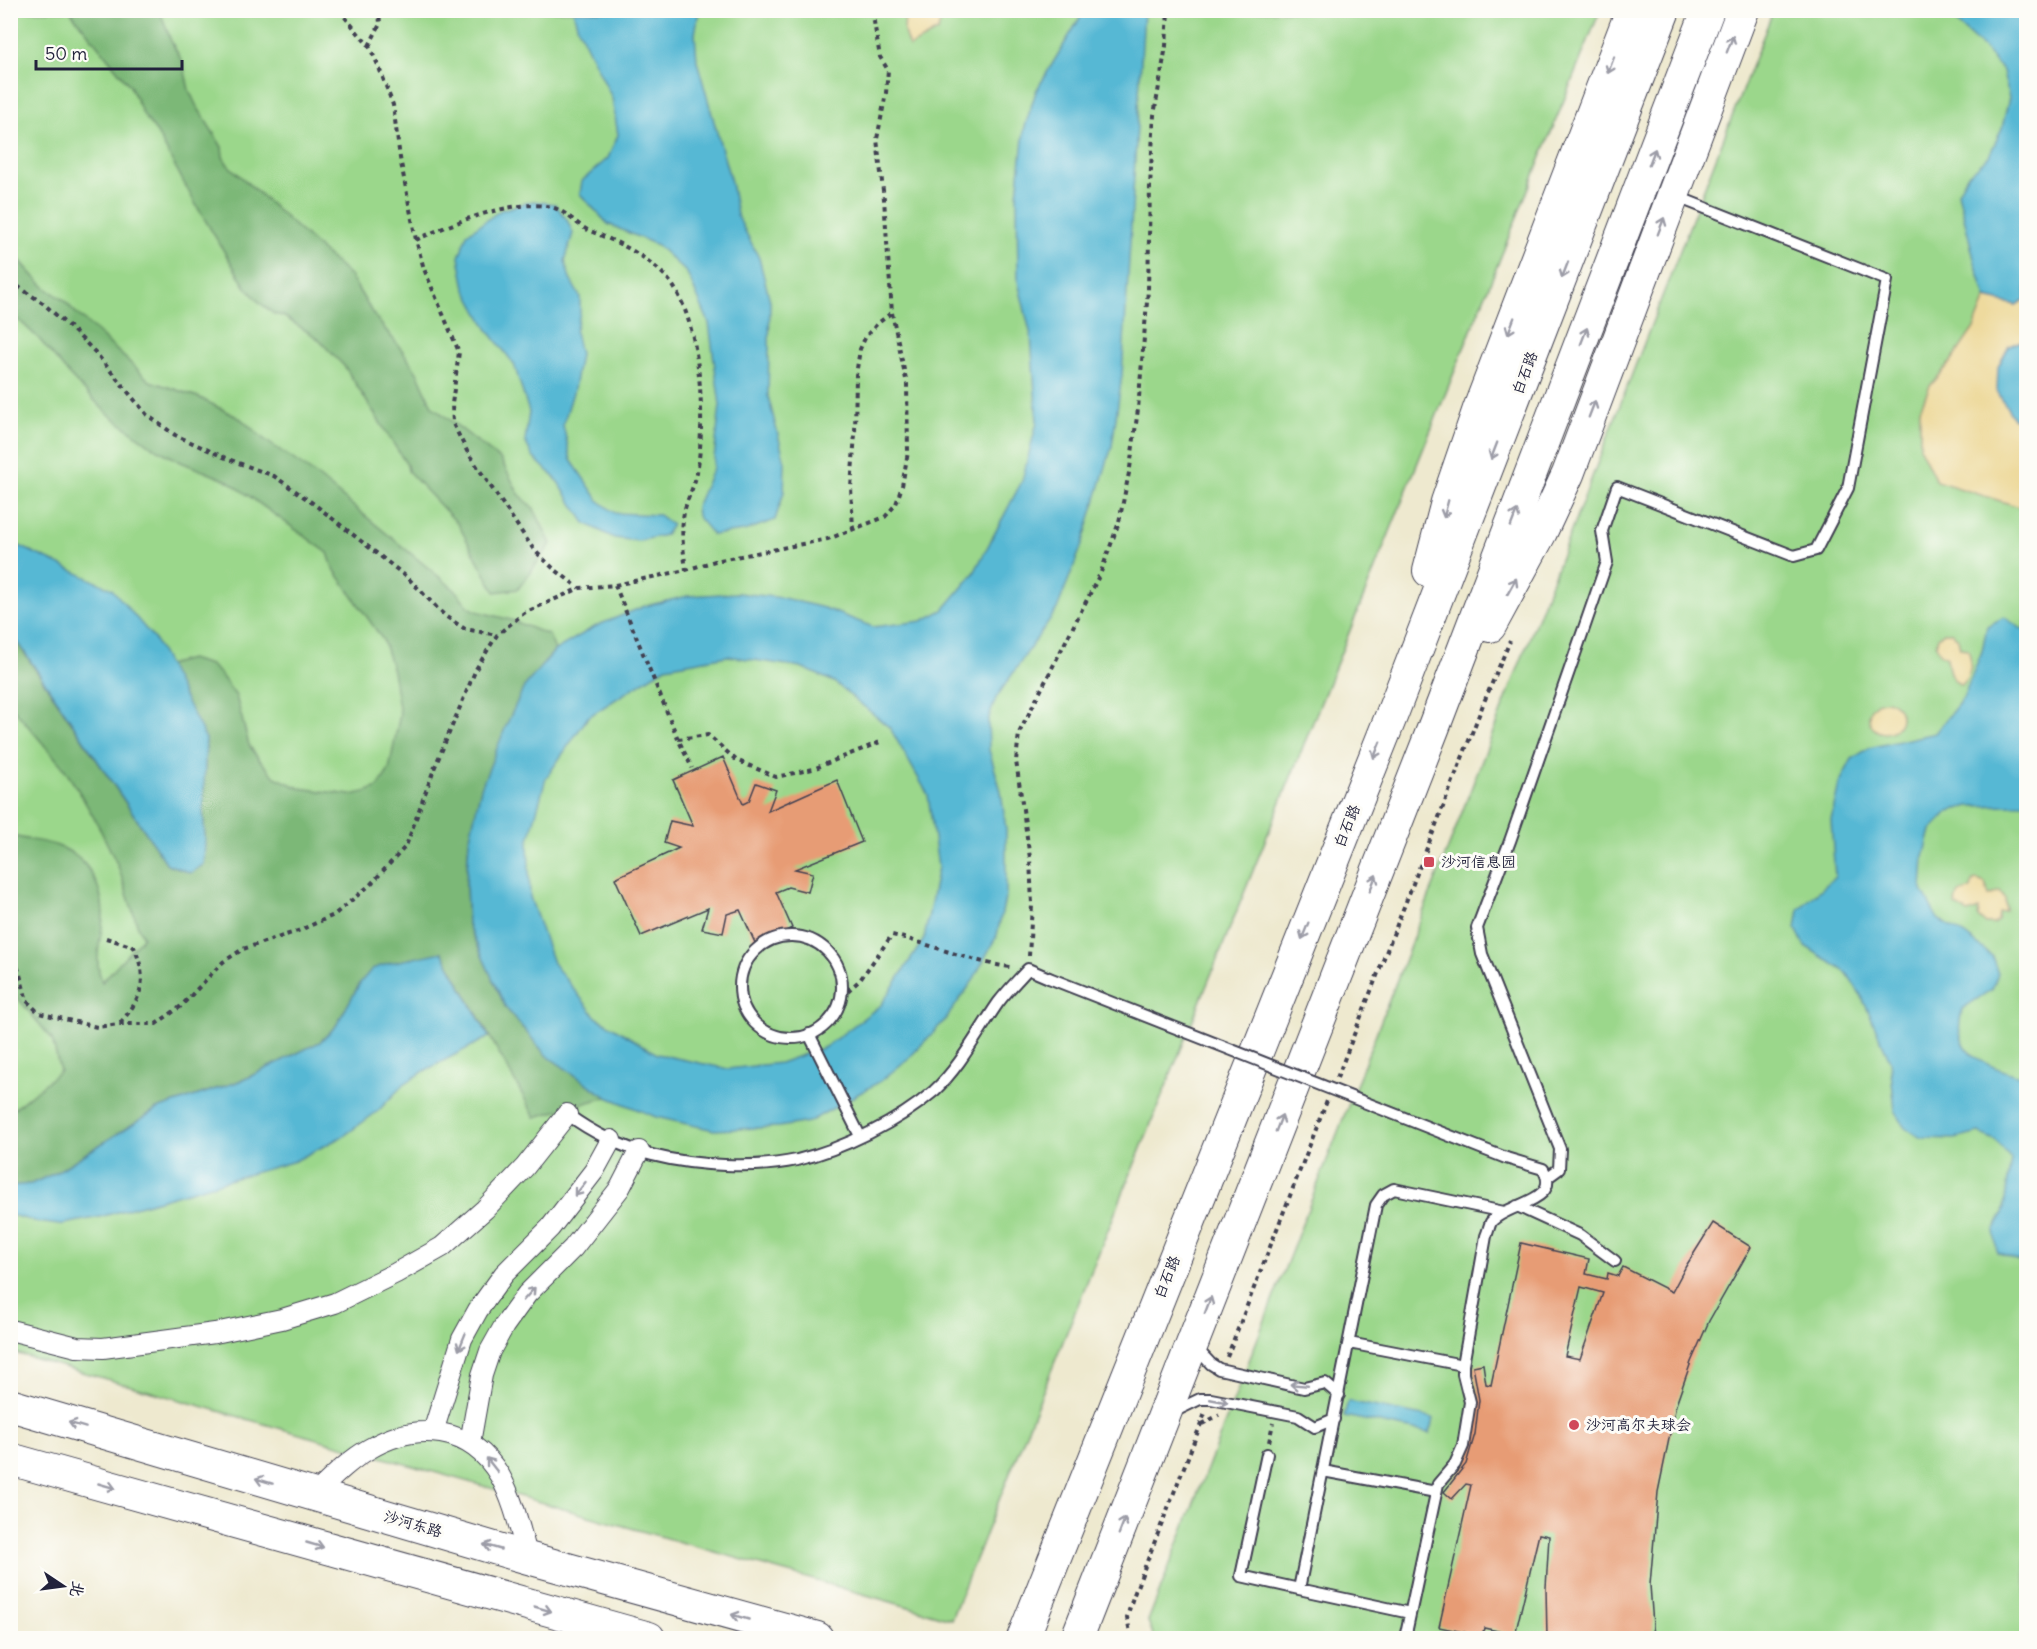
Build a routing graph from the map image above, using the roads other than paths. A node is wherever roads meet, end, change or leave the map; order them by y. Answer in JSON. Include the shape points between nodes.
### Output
{"nodes":[{"id":1,"x":1632,"y":10,"type":"edge"},
{"id":2,"x":1664,"y":10,"type":"edge"},
{"id":3,"x":1708,"y":10,"type":"edge"},
{"id":4,"x":1743,"y":10,"type":"edge"},
{"id":5,"x":1672,"y":194,"type":"junction"},
{"id":6,"x":1392,"y":714,"type":"junction"},
{"id":7,"x":1433,"y":729,"type":"junction"},
{"id":8,"x":809,"y":1034,"type":"junction"},
{"id":9,"x":567,"y":1114,"type":"joint"},
{"id":10,"x":861,"y":1136,"type":"junction"},
{"id":11,"x":611,"y":1140,"type":"junction"},
{"id":12,"x":639,"y":1151,"type":"junction"},
{"id":13,"x":1548,"y":1177,"type":"junction"},
{"id":14,"x":1517,"y":1206,"type":"junction"},
{"id":15,"x":1504,"y":1212,"type":"junction"},
{"id":16,"x":1615,"y":1261,"type":"dead end"},
{"id":17,"x":10,"y":1330,"type":"edge"},
{"id":18,"x":1348,"y":1344,"type":"junction"},
{"id":19,"x":1192,"y":1345,"type":"junction"},
{"id":20,"x":1463,"y":1365,"type":"junction"},
{"id":21,"x":1339,"y":1395,"type":"junction"},
{"id":22,"x":10,"y":1405,"type":"edge"},
{"id":23,"x":1165,"y":1416,"type":"junction"},
{"id":24,"x":1334,"y":1419,"type":"junction"},
{"id":25,"x":433,"y":1432,"type":"junction"},
{"id":26,"x":470,"y":1443,"type":"junction"},
{"id":27,"x":1267,"y":1454,"type":"road end"},
{"id":28,"x":10,"y":1459,"type":"edge"},
{"id":29,"x":1323,"y":1471,"type":"junction"},
{"id":30,"x":1436,"y":1492,"type":"junction"},
{"id":31,"x":313,"y":1496,"type":"junction"},
{"id":32,"x":528,"y":1558,"type":"junction"},
{"id":33,"x":1103,"y":1574,"type":"junction"},
{"id":34,"x":1299,"y":1589,"type":"junction"},
{"id":35,"x":1410,"y":1613,"type":"junction"},
{"id":36,"x":649,"y":1638,"type":"edge"},
{"id":37,"x":817,"y":1638,"type":"edge"},
{"id":38,"x":1023,"y":1638,"type":"edge"},
{"id":39,"x":1077,"y":1638,"type":"edge"},
{"id":40,"x":1098,"y":1638,"type":"edge"},
{"id":41,"x":1405,"y":1638,"type":"edge"}],
"edges":[{"from":1,"to":6,"type":"main road","one_way":true,"via":[[1475,419],[1447,502]]},
{"from":2,"to":6,"type":"main road","name":"白石路","one_way":true},
{"from":7,"to":3,"type":"main road","one_way":true},
{"from":5,"to":4,"type":"main road","one_way":true},
{"from":7,"to":5,"type":"main road","one_way":true,"via":[[1541,532],[1568,474]]},
{"from":5,"to":13,"type":"lane","via":[[1887,280],[1848,488],[1816,550],[1794,556],[1617,487],[1602,531],[1607,562],[1477,928],[1482,954],[1560,1149],[1559,1168]]},
{"from":6,"to":38,"type":"main road","name":"白石路","one_way":true},
{"from":19,"to":7,"type":"main road","one_way":true},
{"from":8,"to":8,"type":"lane","via":[[825,1025],[841,998],[838,966],[817,942],[802,937],[771,939],[745,964],[741,999],[749,1016],[761,1028],[777,1036],[794,1038]]},
{"from":8,"to":10,"type":"lane"},
{"from":9,"to":11,"type":"lane"},
{"from":9,"to":17,"type":"street","via":[[525,1167],[442,1247],[335,1303],[215,1334],[103,1348],[68,1345]]},
{"from":10,"to":12,"type":"lane","via":[[795,1160],[745,1165],[653,1156]]},
{"from":10,"to":13,"type":"lane","bridge":true,"via":[[908,1110],[935,1089],[1000,1000],[1028,969],[1506,1158],[1543,1169]]},
{"from":11,"to":12,"type":"lane"},
{"from":11,"to":25,"type":"street","one_way":true,"via":[[594,1171],[550,1228],[504,1274],[478,1310],[462,1338]]},
{"from":26,"to":12,"type":"street","one_way":true,"via":[[482,1375],[504,1326],[620,1188]]},
{"from":13,"to":14,"type":"lane","via":[[1542,1194]]},
{"from":14,"to":15,"type":"lane"},
{"from":14,"to":16,"type":"lane","via":[[1580,1235]]},
{"from":15,"to":18,"type":"lane","via":[[1394,1189],[1383,1195],[1376,1205]]},
{"from":15,"to":20,"type":"lane","via":[[1491,1222],[1486,1236]]},
{"from":18,"to":20,"type":"lane"},
{"from":18,"to":21,"type":"lane"},
{"from":21,"to":19,"type":"lane","one_way":true,"via":[[1325,1383],[1304,1388],[1222,1370]]},
{"from":19,"to":23,"type":"main road"},
{"from":20,"to":30,"type":"lane","via":[[1469,1418],[1455,1464]]},
{"from":21,"to":24,"type":"lane"},
{"from":31,"to":22,"type":"main road","name":"沙河东路","one_way":true},
{"from":23,"to":24,"type":"lane","one_way":true,"via":[[1200,1399],[1211,1399],[1298,1416],[1315,1427]]},
{"from":33,"to":23,"type":"main road","one_way":true},
{"from":24,"to":29,"type":"lane"},
{"from":25,"to":26,"type":"street"},
{"from":25,"to":31,"type":"street","via":[[409,1433],[369,1449]]},
{"from":32,"to":26,"type":"street","one_way":true,"via":[[508,1492],[481,1452]]},
{"from":27,"to":34,"type":"lane","via":[[1241,1576]]},
{"from":28,"to":36,"type":"main road","one_way":true},
{"from":29,"to":30,"type":"lane"},
{"from":29,"to":34,"type":"lane"},
{"from":30,"to":35,"type":"lane"},
{"from":32,"to":31,"type":"main road","name":"沙河东路","one_way":true},
{"from":37,"to":32,"type":"main road","name":"沙河东路","one_way":true},
{"from":33,"to":39,"type":"main road"},
{"from":33,"to":40,"type":"main road"},
{"from":34,"to":35,"type":"lane"},
{"from":35,"to":41,"type":"lane"}]}
